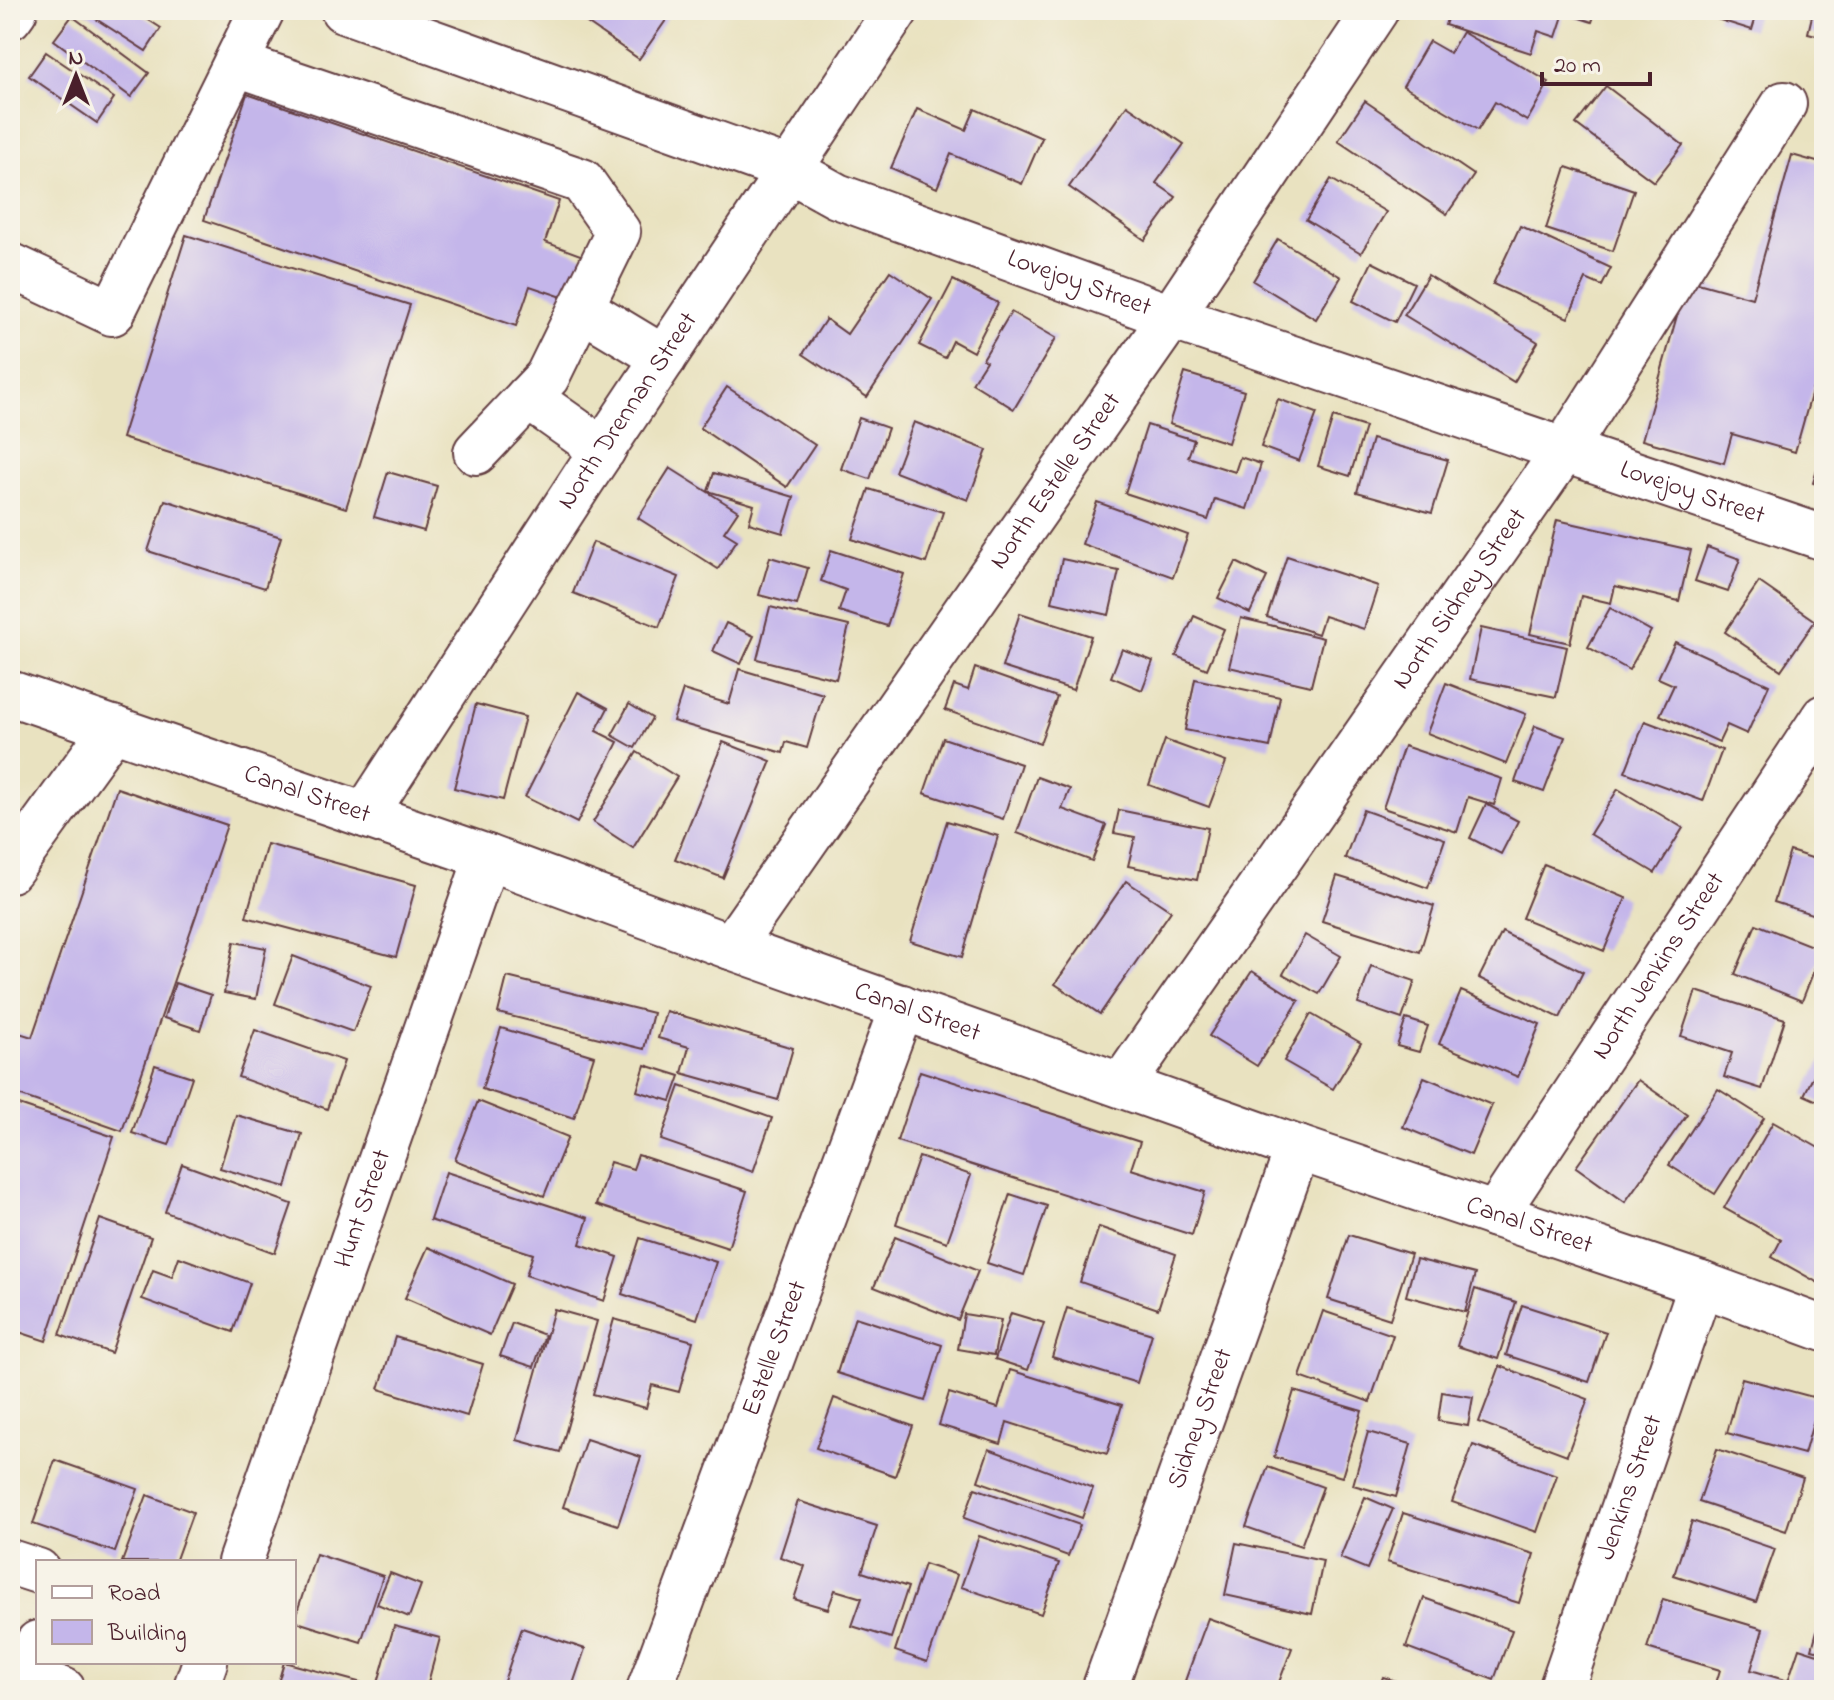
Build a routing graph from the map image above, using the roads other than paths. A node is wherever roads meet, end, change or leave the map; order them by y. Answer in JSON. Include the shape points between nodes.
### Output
{"nodes":[{"id":1,"x":15,"y":10,"type":"edge"},
{"id":2,"x":262,"y":10,"type":"edge"},
{"id":3,"x":343,"y":10,"type":"edge"},
{"id":4,"x":896,"y":10,"type":"edge"},
{"id":5,"x":1376,"y":10,"type":"edge"},
{"id":6,"x":10,"y":17,"type":"edge"},
{"id":7,"x":237,"y":64,"type":"junction"},
{"id":8,"x":1784,"y":104,"type":"dead end"},
{"id":9,"x":790,"y":170,"type":"junction"},
{"id":10,"x":10,"y":265,"type":"edge"},
{"id":11,"x":581,"y":308,"type":"junction"},
{"id":12,"x":1171,"y":317,"type":"junction"},
{"id":13,"x":664,"y":358,"type":"junction"},
{"id":14,"x":528,"y":397,"type":"junction"},
{"id":15,"x":603,"y":450,"type":"junction"},
{"id":16,"x":476,"y":452,"type":"dead end"},
{"id":17,"x":1563,"y":452,"type":"junction"},
{"id":18,"x":1824,"y":538,"type":"edge"},
{"id":19,"x":10,"y":693,"type":"edge"},
{"id":20,"x":1824,"y":717,"type":"edge"},
{"id":21,"x":113,"y":728,"type":"junction"},
{"id":22,"x":365,"y":815,"type":"junction"},
{"id":23,"x":487,"y":857,"type":"junction"},
{"id":24,"x":10,"y":870,"type":"edge"},
{"id":25,"x":731,"y":947,"type":"junction"},
{"id":26,"x":902,"y":1007,"type":"junction"},
{"id":27,"x":1122,"y":1085,"type":"junction"},
{"id":28,"x":1298,"y":1148,"type":"junction"},
{"id":29,"x":1495,"y":1215,"type":"junction"},
{"id":30,"x":1701,"y":1284,"type":"junction"},
{"id":31,"x":1824,"y":1329,"type":"edge"},
{"id":32,"x":241,"y":1560,"type":"edge"},
{"id":33,"x":10,"y":1562,"type":"edge"},
{"id":34,"x":36,"y":1570,"type":"edge"},
{"id":35,"x":36,"y":1648,"type":"edge"},
{"id":36,"x":204,"y":1664,"type":"edge"},
{"id":37,"x":63,"y":1690,"type":"edge"},
{"id":38,"x":195,"y":1690,"type":"edge"},
{"id":39,"x":649,"y":1690,"type":"edge"},
{"id":40,"x":1104,"y":1690,"type":"edge"},
{"id":41,"x":1561,"y":1690,"type":"edge"}],
"edges":[{"from":1,"to":6,"type":"street"},
{"from":2,"to":7,"type":"street"},
{"from":3,"to":9,"type":"street","name":"Lovejoy Street"},
{"from":4,"to":9,"type":"street","name":"North Drennan Street"},
{"from":5,"to":12,"type":"street","name":"North Estelle Street"},
{"from":7,"to":10,"type":"street","via":[[112,313]]},
{"from":7,"to":11,"type":"street","via":[[582,181],[618,232]]},
{"from":8,"to":17,"type":"street","name":"North Sidney Street"},
{"from":9,"to":12,"type":"street","name":"Lovejoy Street","via":[[837,196]]},
{"from":9,"to":13,"type":"street","name":"North Drennan Street"},
{"from":11,"to":13,"type":"street"},
{"from":11,"to":14,"type":"street","via":[[547,377]]},
{"from":12,"to":17,"type":"street","name":"Lovejoy Street"},
{"from":12,"to":25,"type":"street","name":"North Estelle Street"},
{"from":13,"to":15,"type":"street","name":"North Drennan Street"},
{"from":14,"to":15,"type":"street"},
{"from":14,"to":16,"type":"street"},
{"from":15,"to":22,"type":"street","name":"North Drennan Street"},
{"from":17,"to":18,"type":"street","name":"Lovejoy Street"},
{"from":17,"to":27,"type":"street","name":"North Sidney Street"},
{"from":19,"to":21,"type":"street","name":"Canal Street"},
{"from":20,"to":29,"type":"street","name":"North Jenkins Street"},
{"from":21,"to":22,"type":"street","name":"Canal Street"},
{"from":21,"to":24,"type":"street"},
{"from":22,"to":23,"type":"street","name":"Canal Street"},
{"from":23,"to":25,"type":"street","name":"Canal Street"},
{"from":23,"to":32,"type":"street","name":"Hunt Street"},
{"from":25,"to":26,"type":"street","name":"Canal Street"},
{"from":26,"to":27,"type":"street","name":"Canal Street"},
{"from":26,"to":39,"type":"street","name":"Estelle Street"},
{"from":27,"to":28,"type":"street","name":"Canal Street"},
{"from":28,"to":29,"type":"street","name":"Canal Street"},
{"from":28,"to":40,"type":"street","name":"Sidney Street"},
{"from":29,"to":30,"type":"street","name":"Canal Street"},
{"from":30,"to":31,"type":"street","name":"Canal Street"},
{"from":30,"to":41,"type":"street","name":"Jenkins Street"},
{"from":33,"to":34,"type":"street"},
{"from":35,"to":37,"type":"street","via":[[25,1676]]},
{"from":36,"to":38,"type":"street"}]}
